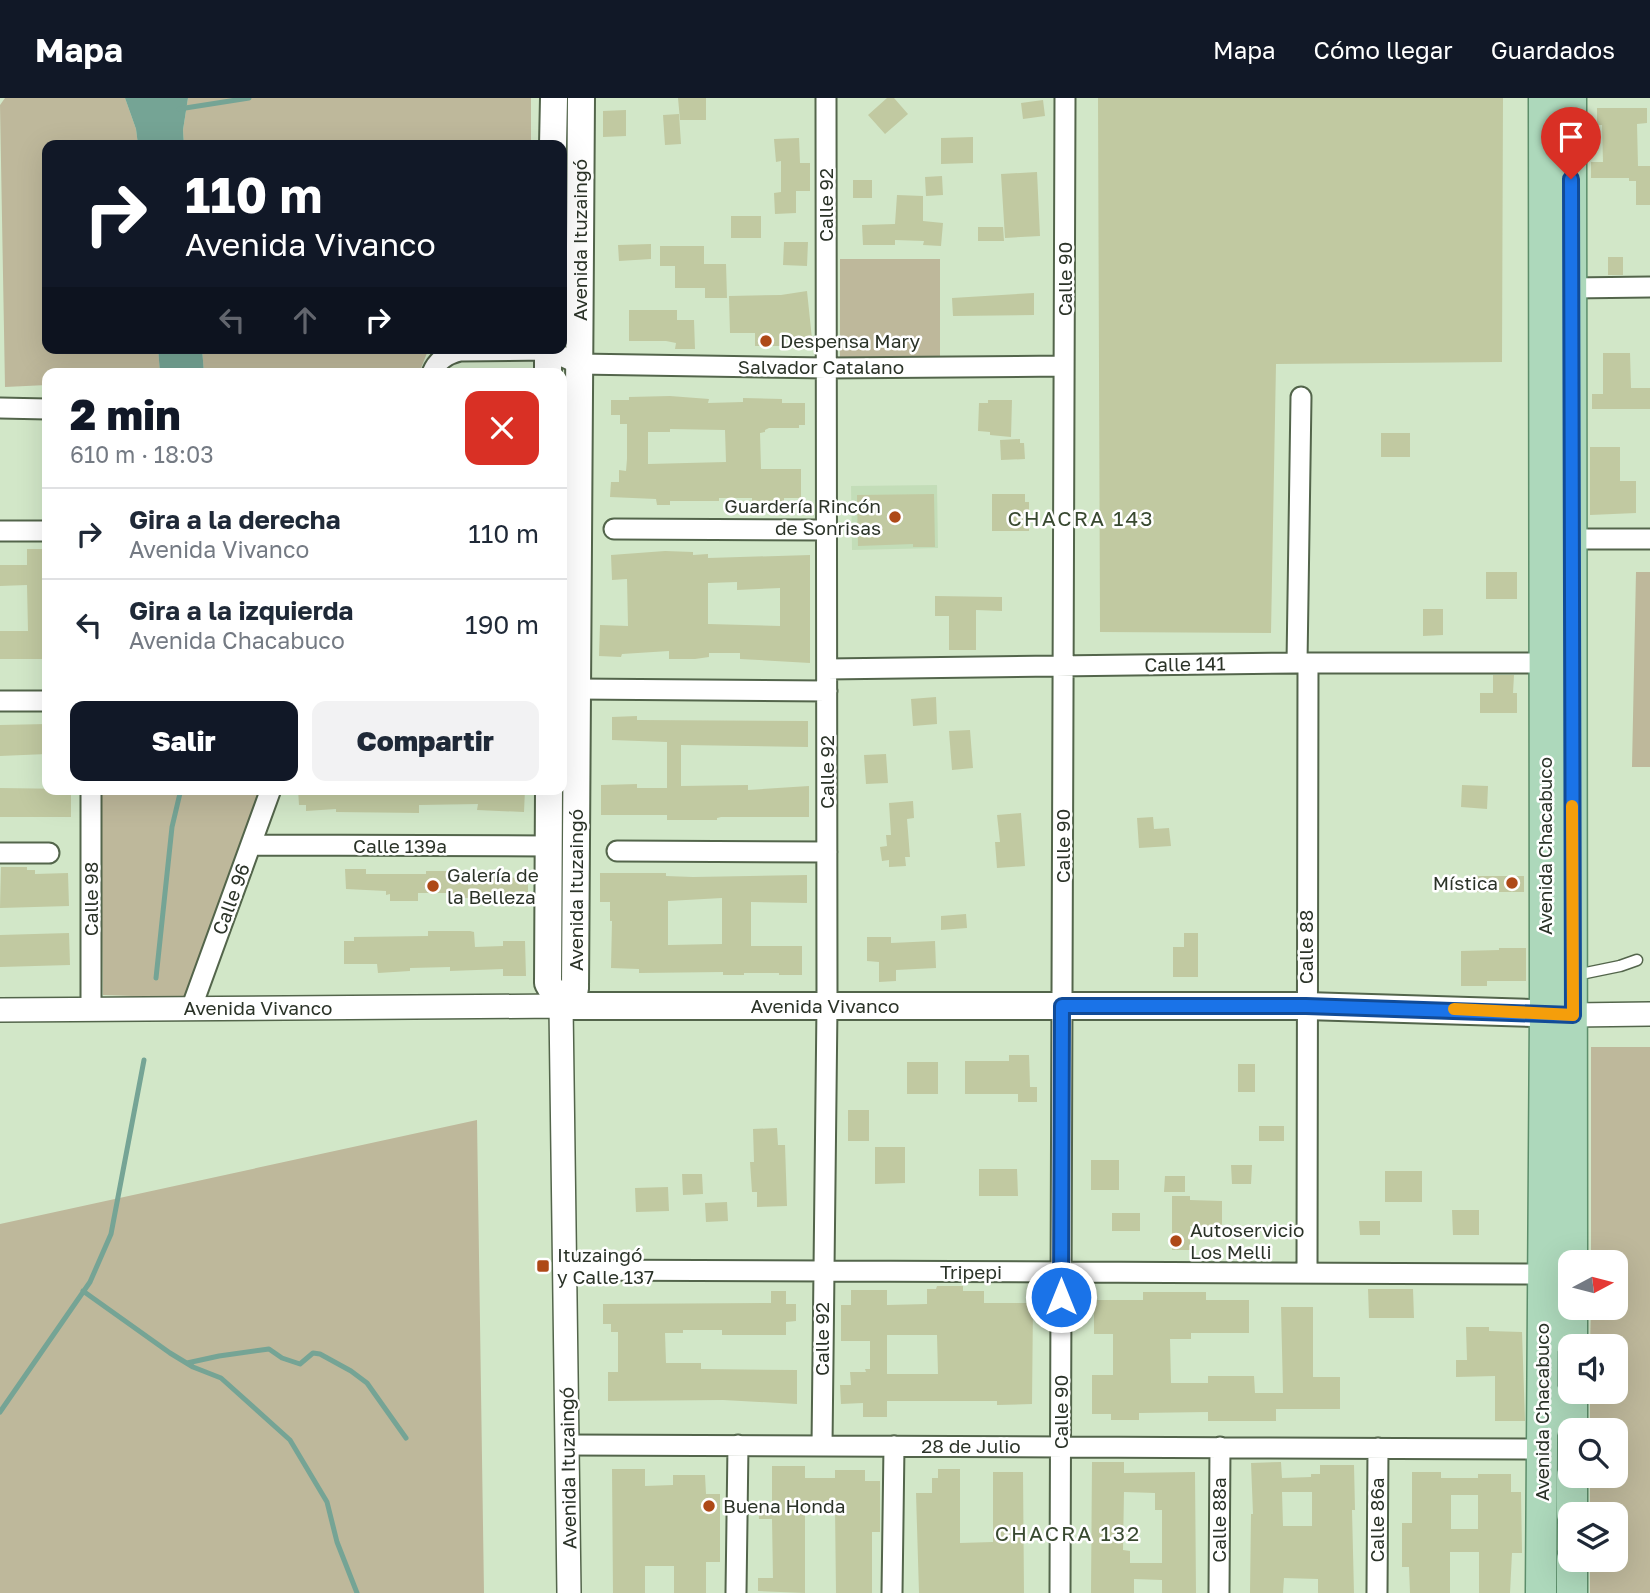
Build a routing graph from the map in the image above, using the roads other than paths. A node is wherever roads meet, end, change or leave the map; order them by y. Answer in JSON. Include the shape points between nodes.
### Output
{"nodes":[{"id":1,"x":554,"y":98,"type":"edge"},
{"id":2,"x":581,"y":98,"type":"edge"},
{"id":3,"x":826,"y":98,"type":"edge"},
{"id":4,"x":1065,"y":98,"type":"edge"},
{"id":5,"x":1544,"y":98,"type":"edge"},
{"id":6,"x":1571,"y":98,"type":"edge"},
{"id":7,"x":553,"y":140,"type":"edge"},
{"id":8,"x":1650,"y":287,"type":"edge"},
{"id":9,"x":1571,"y":288,"type":"junction"},
{"id":10,"x":447,"y":354,"type":"edge"},
{"id":11,"x":504,"y":354,"type":"edge"},
{"id":12,"x":548,"y":357,"type":"edge"},
{"id":13,"x":579,"y":364,"type":"junction"},
{"id":14,"x":1064,"y":366,"type":"junction"},
{"id":15,"x":434,"y":368,"type":"edge"},
{"id":16,"x":826,"y":368,"type":"junction"},
{"id":17,"x":1301,"y":397,"type":"dead end"},
{"id":18,"x":0,"y":408,"type":"edge"},
{"id":19,"x":42,"y":409,"type":"edge"},
{"id":20,"x":614,"y":529,"type":"dead end"},
{"id":21,"x":826,"y":530,"type":"junction"},
{"id":22,"x":0,"y":531,"type":"edge"},
{"id":23,"x":42,"y":531,"type":"edge"},
{"id":24,"x":1572,"y":539,"type":"junction"},
{"id":25,"x":1650,"y":539,"type":"edge"},
{"id":26,"x":1303,"y":663,"type":"junction"},
{"id":27,"x":1544,"y":663,"type":"junction"},
{"id":28,"x":1063,"y":666,"type":"junction"},
{"id":29,"x":827,"y":669,"type":"junction"},
{"id":30,"x":577,"y":689,"type":"junction"},
{"id":31,"x":827,"y":691,"type":"junction"},
{"id":32,"x":0,"y":701,"type":"edge"},
{"id":33,"x":42,"y":701,"type":"edge"},
{"id":34,"x":91,"y":795,"type":"edge"},
{"id":35,"x":269,"y":795,"type":"edge"},
{"id":36,"x":549,"y":795,"type":"edge"},
{"id":37,"x":252,"y":845,"type":"junction"},
{"id":38,"x":548,"y":846,"type":"junction"},
{"id":39,"x":617,"y":850,"type":"dead end"},
{"id":40,"x":827,"y":852,"type":"junction"},
{"id":41,"x":0,"y":853,"type":"edge"},
{"id":42,"x":49,"y":853,"type":"dead end"},
{"id":43,"x":1637,"y":960,"type":"dead end"},
{"id":44,"x":1573,"y":976,"type":"junction"},
{"id":45,"x":561,"y":1006,"type":"junction"},
{"id":46,"x":827,"y":1006,"type":"junction"},
{"id":47,"x":1062,"y":1006,"type":"junction"},
{"id":48,"x":1306,"y":1006,"type":"junction"},
{"id":49,"x":191,"y":1009,"type":"junction"},
{"id":50,"x":0,"y":1010,"type":"edge"},
{"id":51,"x":91,"y":1010,"type":"junction"},
{"id":52,"x":1559,"y":1013,"type":"junction"},
{"id":53,"x":1650,"y":1014,"type":"edge"},
{"id":54,"x":1571,"y":1250,"type":"edge"},
{"id":55,"x":566,"y":1270,"type":"junction"},
{"id":56,"x":822,"y":1271,"type":"junction"},
{"id":57,"x":1061,"y":1272,"type":"junction"},
{"id":58,"x":1307,"y":1273,"type":"junction"},
{"id":59,"x":1543,"y":1274,"type":"junction"},
{"id":60,"x":568,"y":1445,"type":"junction"},
{"id":61,"x":738,"y":1445,"type":"junction"},
{"id":62,"x":822,"y":1446,"type":"junction"},
{"id":63,"x":894,"y":1446,"type":"junction"},
{"id":64,"x":1061,"y":1447,"type":"junction"},
{"id":65,"x":1220,"y":1447,"type":"junction"},
{"id":66,"x":1378,"y":1448,"type":"junction"},
{"id":67,"x":1542,"y":1449,"type":"junction"},
{"id":68,"x":1572,"y":1572,"type":"edge"},
{"id":69,"x":569,"y":1593,"type":"edge"},
{"id":70,"x":736,"y":1593,"type":"edge"},
{"id":71,"x":892,"y":1593,"type":"edge"},
{"id":72,"x":1060,"y":1593,"type":"edge"},
{"id":73,"x":1219,"y":1593,"type":"edge"},
{"id":74,"x":1377,"y":1593,"type":"edge"},
{"id":75,"x":1541,"y":1593,"type":"edge"},
{"id":76,"x":1572,"y":1593,"type":"edge"}],
"edges":[{"from":1,"to":7,"type":"main road","name":"Avenida Ituzaingó"},
{"from":2,"to":13,"type":"main road","name":"Avenida Ituzaingó"},
{"from":3,"to":16,"type":"street","name":"Calle 92"},
{"from":4,"to":14,"type":"street","name":"Calle 90"},
{"from":5,"to":27,"type":"main road","name":"Avenida Chacabuco"},
{"from":6,"to":9,"type":"main road","name":"Avenida Chacabuco"},
{"from":8,"to":9,"type":"street"},
{"from":9,"to":24,"type":"main road","name":"Avenida Chacabuco"},
{"from":10,"to":15,"type":"street"},
{"from":11,"to":12,"type":"street"},
{"from":12,"to":13,"type":"street"},
{"from":13,"to":16,"type":"street","name":"Salvador Catalano"},
{"from":13,"to":30,"type":"main road","name":"Avenida Ituzaingó"},
{"from":14,"to":16,"type":"street","name":"Salvador Catalano"},
{"from":14,"to":28,"type":"street","name":"Calle 90"},
{"from":16,"to":21,"type":"street","name":"Calle 92"},
{"from":17,"to":26,"type":"street","name":"Calle 88"},
{"from":18,"to":19,"type":"street"},
{"from":20,"to":21,"type":"street"},
{"from":21,"to":29,"type":"street","name":"Calle 92"},
{"from":22,"to":23,"type":"street"},
{"from":24,"to":25,"type":"street"},
{"from":24,"to":44,"type":"main road","name":"Avenida Chacabuco"},
{"from":26,"to":27,"type":"street","name":"Calle 141"},
{"from":26,"to":28,"type":"street","name":"Calle 141"},
{"from":26,"to":48,"type":"street","name":"Calle 88"},
{"from":27,"to":52,"type":"main road","name":"Avenida Chacabuco"},
{"from":28,"to":29,"type":"street","name":"Calle 141"},
{"from":28,"to":47,"type":"street","name":"Calle 90"},
{"from":29,"to":31,"type":"street","name":"Calle 92"},
{"from":30,"to":31,"type":"street"},
{"from":30,"to":45,"type":"main road","name":"Avenida Ituzaingó","via":[[575,989]]},
{"from":31,"to":40,"type":"street","name":"Calle 92"},
{"from":32,"to":33,"type":"street"},
{"from":34,"to":51,"type":"street","name":"Calle 98"},
{"from":35,"to":37,"type":"street","name":"Calle 96"},
{"from":36,"to":38,"type":"main road","name":"Avenida Ituzaingó"},
{"from":37,"to":38,"type":"street","name":"Calle 139a"},
{"from":37,"to":49,"type":"street","name":"Calle 96"},
{"from":38,"to":45,"type":"main road","name":"Avenida Ituzaingó","via":[[548,983]]},
{"from":39,"to":40,"type":"street"},
{"from":40,"to":46,"type":"street","name":"Calle 92"},
{"from":41,"to":42,"type":"street"},
{"from":43,"to":44,"type":"lane"},
{"from":44,"to":52,"type":"main road","name":"Avenida Chacabuco"},
{"from":45,"to":46,"type":"main road","name":"Avenida Vivanco"},
{"from":45,"to":49,"type":"street","name":"Avenida Vivanco"},
{"from":45,"to":55,"type":"street","name":"Avenida Ituzaingó"},
{"from":46,"to":47,"type":"main road","name":"Avenida Vivanco"},
{"from":46,"to":56,"type":"street","name":"Calle 92"},
{"from":47,"to":48,"type":"main road","name":"Avenida Vivanco"},
{"from":47,"to":57,"type":"street","name":"Calle 90"},
{"from":48,"to":52,"type":"main road","name":"Avenida Vivanco"},
{"from":48,"to":58,"type":"street","name":"Calle 88"},
{"from":49,"to":51,"type":"street","name":"Avenida Vivanco"},
{"from":50,"to":51,"type":"street","name":"Avenida Vivanco"},
{"from":52,"to":53,"type":"street","name":"Avenida Vivanco"},
{"from":52,"to":54,"type":"main road","name":"Avenida Chacabuco"},
{"from":52,"to":59,"type":"main road","name":"Avenida Chacabuco"},
{"from":55,"to":56,"type":"street","name":"Tripepi"},
{"from":55,"to":60,"type":"street","name":"Avenida Ituzaingó"},
{"from":56,"to":57,"type":"street","name":"Tripepi"},
{"from":56,"to":62,"type":"street","name":"Calle 92"},
{"from":57,"to":58,"type":"street","name":"Tripepi"},
{"from":57,"to":64,"type":"street","name":"Calle 90"},
{"from":58,"to":59,"type":"street","name":"Tripepi"},
{"from":59,"to":67,"type":"main road","name":"Avenida Chacabuco"},
{"from":60,"to":61,"type":"street","name":"28 de Julio"},
{"from":60,"to":69,"type":"street","name":"Avenida Ituzaingó"},
{"from":61,"to":62,"type":"street","name":"28 de Julio"},
{"from":61,"to":70,"type":"street"},
{"from":62,"to":63,"type":"street","name":"28 de Julio"},
{"from":63,"to":64,"type":"street","name":"28 de Julio"},
{"from":63,"to":71,"type":"street"},
{"from":64,"to":65,"type":"street","name":"28 de Julio"},
{"from":64,"to":72,"type":"street","name":"Calle 90"},
{"from":65,"to":66,"type":"street","name":"28 de Julio"},
{"from":65,"to":73,"type":"street","name":"Calle 88a"},
{"from":66,"to":67,"type":"street","name":"28 de Julio"},
{"from":66,"to":74,"type":"street","name":"Calle 86a"},
{"from":67,"to":75,"type":"main road","name":"Avenida Chacabuco"},
{"from":68,"to":76,"type":"main road"}]}
